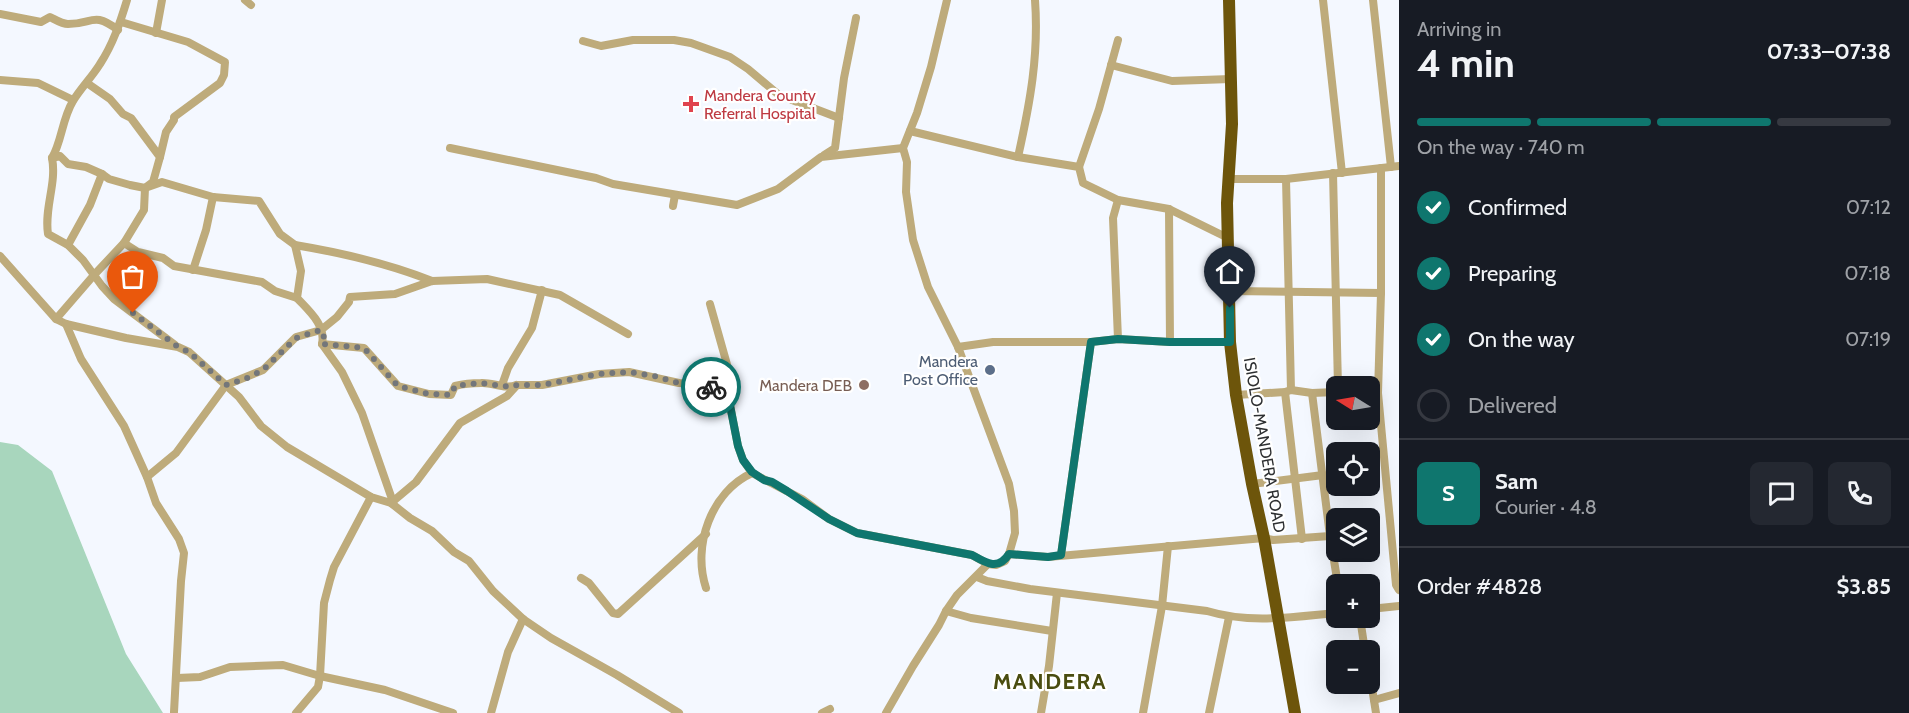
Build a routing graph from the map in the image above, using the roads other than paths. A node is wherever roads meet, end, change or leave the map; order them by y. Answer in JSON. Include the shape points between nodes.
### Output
{"nodes":[{"id":1,"x":127,"y":0,"type":"edge"},
{"id":2,"x":162,"y":0,"type":"edge"},
{"id":3,"x":946,"y":0,"type":"edge"},
{"id":4,"x":1035,"y":0,"type":"edge"},
{"id":5,"x":1229,"y":0,"type":"edge"},
{"id":6,"x":1323,"y":0,"type":"edge"},
{"id":7,"x":1373,"y":0,"type":"edge"},
{"id":8,"x":0,"y":14,"type":"edge"},
{"id":9,"x":856,"y":18,"type":"dead end"},
{"id":10,"x":119,"y":26,"type":"junction"},
{"id":11,"x":156,"y":33,"type":"junction"},
{"id":12,"x":1118,"y":40,"type":"dead end"},
{"id":13,"x":583,"y":41,"type":"dead end"},
{"id":14,"x":1111,"y":65,"type":"junction"},
{"id":15,"x":1231,"y":79,"type":"junction"},
{"id":16,"x":0,"y":80,"type":"edge"},
{"id":17,"x":87,"y":83,"type":"junction"},
{"id":18,"x":73,"y":100,"type":"junction"},
{"id":19,"x":839,"y":118,"type":"junction"},
{"id":20,"x":910,"y":131,"type":"junction"},
{"id":21,"x":450,"y":148,"type":"dead end"},
{"id":22,"x":903,"y":148,"type":"junction"},
{"id":23,"x":160,"y":157,"type":"junction"},
{"id":24,"x":822,"y":157,"type":"junction"},
{"id":25,"x":1018,"y":157,"type":"junction"},
{"id":26,"x":52,"y":158,"type":"junction"},
{"id":27,"x":1079,"y":166,"type":"junction"},
{"id":28,"x":1395,"y":167,"type":"edge"},
{"id":29,"x":1381,"y":168,"type":"junction"},
{"id":30,"x":1338,"y":173,"type":"junction"},
{"id":31,"x":102,"y":174,"type":"junction"},
{"id":32,"x":1230,"y":179,"type":"junction"},
{"id":33,"x":1286,"y":179,"type":"junction"},
{"id":34,"x":145,"y":188,"type":"junction"},
{"id":35,"x":675,"y":195,"type":"junction"},
{"id":36,"x":213,"y":196,"type":"junction"},
{"id":37,"x":1118,"y":200,"type":"junction"},
{"id":38,"x":673,"y":206,"type":"dead end"},
{"id":39,"x":1168,"y":209,"type":"junction"},
{"id":40,"x":1228,"y":238,"type":"junction"},
{"id":41,"x":124,"y":243,"type":"junction"},
{"id":42,"x":68,"y":245,"type":"junction"},
{"id":43,"x":295,"y":245,"type":"junction"},
{"id":44,"x":0,"y":256,"type":"edge"},
{"id":45,"x":193,"y":270,"type":"junction"},
{"id":46,"x":94,"y":274,"type":"junction"},
{"id":47,"x":432,"y":280,"type":"junction"},
{"id":48,"x":542,"y":290,"type":"junction"},
{"id":49,"x":1229,"y":291,"type":"junction"},
{"id":50,"x":1288,"y":292,"type":"junction"},
{"id":51,"x":1381,"y":293,"type":"junction"},
{"id":52,"x":1336,"y":294,"type":"junction"},
{"id":53,"x":297,"y":298,"type":"junction"},
{"id":54,"x":710,"y":304,"type":"dead end"},
{"id":55,"x":56,"y":319,"type":"junction"},
{"id":56,"x":66,"y":324,"type":"junction"},
{"id":57,"x":321,"y":330,"type":"junction"},
{"id":58,"x":628,"y":334,"type":"dead end"},
{"id":59,"x":1118,"y":339,"type":"junction"},
{"id":60,"x":1091,"y":342,"type":"junction"},
{"id":61,"x":1170,"y":342,"type":"junction"},
{"id":62,"x":1230,"y":342,"type":"junction"},
{"id":63,"x":322,"y":344,"type":"junction"},
{"id":64,"x":178,"y":347,"type":"junction"},
{"id":65,"x":958,"y":347,"type":"junction"},
{"id":66,"x":1338,"y":376,"type":"edge"},
{"id":67,"x":1375,"y":376,"type":"edge"},
{"id":68,"x":226,"y":385,"type":"junction"},
{"id":69,"x":502,"y":385,"type":"junction"},
{"id":70,"x":517,"y":385,"type":"junction"},
{"id":71,"x":727,"y":390,"type":"junction"},
{"id":72,"x":1288,"y":391,"type":"junction"},
{"id":73,"x":1326,"y":392,"type":"edge"},
{"id":74,"x":1312,"y":393,"type":"junction"},
{"id":75,"x":1236,"y":395,"type":"junction"},
{"id":76,"x":1378,"y":430,"type":"edge"},
{"id":77,"x":752,"y":472,"type":"junction"},
{"id":78,"x":1323,"y":475,"type":"junction"},
{"id":79,"x":147,"y":477,"type":"junction"},
{"id":80,"x":1295,"y":478,"type":"junction"},
{"id":81,"x":1252,"y":484,"type":"junction"},
{"id":82,"x":371,"y":497,"type":"junction"},
{"id":83,"x":392,"y":502,"type":"junction"},
{"id":84,"x":1327,"y":508,"type":"edge"},
{"id":85,"x":706,"y":534,"type":"junction"},
{"id":86,"x":1326,"y":536,"type":"edge"},
{"id":87,"x":1264,"y":538,"type":"junction"},
{"id":88,"x":1302,"y":539,"type":"junction"},
{"id":89,"x":1168,"y":546,"type":"junction"},
{"id":90,"x":1009,"y":554,"type":"junction"},
{"id":91,"x":1061,"y":555,"type":"junction"},
{"id":92,"x":988,"y":564,"type":"junction"},
{"id":93,"x":977,"y":577,"type":"junction"},
{"id":94,"x":581,"y":578,"type":"dead end"},
{"id":95,"x":706,"y":588,"type":"dead end"},
{"id":96,"x":1399,"y":590,"type":"edge"},
{"id":97,"x":1057,"y":593,"type":"junction"},
{"id":98,"x":1162,"y":606,"type":"junction"},
{"id":99,"x":1399,"y":606,"type":"edge"},
{"id":100,"x":1380,"y":608,"type":"edge"},
{"id":101,"x":946,"y":611,"type":"junction"},
{"id":102,"x":1326,"y":614,"type":"edge"},
{"id":103,"x":1229,"y":617,"type":"junction"},
{"id":104,"x":523,"y":619,"type":"junction"},
{"id":105,"x":1279,"y":619,"type":"junction"},
{"id":106,"x":1052,"y":631,"type":"junction"},
{"id":107,"x":320,"y":676,"type":"junction"},
{"id":108,"x":177,"y":678,"type":"junction"},
{"id":109,"x":1399,"y":693,"type":"edge"},
{"id":110,"x":1373,"y":694,"type":"edge"},
{"id":111,"x":1374,"y":700,"type":"junction"},
{"id":112,"x":175,"y":713,"type":"edge"},
{"id":113,"x":296,"y":713,"type":"edge"},
{"id":114,"x":453,"y":713,"type":"edge"},
{"id":115,"x":491,"y":713,"type":"edge"},
{"id":116,"x":679,"y":713,"type":"edge"},
{"id":117,"x":886,"y":713,"type":"edge"},
{"id":118,"x":1041,"y":713,"type":"edge"},
{"id":119,"x":1143,"y":713,"type":"edge"},
{"id":120,"x":1209,"y":713,"type":"edge"},
{"id":121,"x":1295,"y":713,"type":"edge"},
{"id":122,"x":1376,"y":713,"type":"edge"}],
"edges":[{"from":1,"to":10,"type":"street"},
{"from":2,"to":11,"type":"street"},
{"from":3,"to":20,"type":"street","via":[[931,67]]},
{"from":4,"to":25,"type":"street","via":[[1037,44]]},
{"from":5,"to":15,"type":"highway","name":"ISIOLO-MANDERA ROAD"},
{"from":6,"to":30,"type":"street"},
{"from":7,"to":28,"type":"street"},
{"from":8,"to":10,"type":"street","via":[[41,22],[50,17],[64,24],[104,20]]},
{"from":9,"to":19,"type":"street"},
{"from":10,"to":11,"type":"street"},
{"from":10,"to":17,"type":"street"},
{"from":11,"to":23,"type":"street","via":[[197,46],[225,62],[220,82],[174,117]]},
{"from":12,"to":14,"type":"street"},
{"from":13,"to":19,"type":"street","via":[[601,46],[633,40],[691,43],[730,57],[779,96]]},
{"from":14,"to":15,"type":"street","via":[[1172,81]]},
{"from":14,"to":27,"type":"street"},
{"from":15,"to":32,"type":"highway","name":"ISIOLO-MANDERA ROAD"},
{"from":16,"to":18,"type":"street","via":[[38,83]]},
{"from":17,"to":18,"type":"street"},
{"from":17,"to":23,"type":"street","via":[[131,118]]},
{"from":18,"to":26,"type":"street"},
{"from":19,"to":24,"type":"street","via":[[835,148]]},
{"from":20,"to":22,"type":"street"},
{"from":20,"to":25,"type":"street"},
{"from":21,"to":35,"type":"street"},
{"from":22,"to":24,"type":"street"},
{"from":22,"to":65,"type":"street","via":[[915,247],[928,287]]},
{"from":23,"to":34,"type":"street","via":[[153,182]]},
{"from":24,"to":35,"type":"street","via":[[778,189],[737,205]]},
{"from":25,"to":27,"type":"street"},
{"from":26,"to":31,"type":"street","via":[[60,156],[68,165]]},
{"from":26,"to":42,"type":"street","via":[[48,234]]},
{"from":27,"to":37,"type":"street","via":[[1083,183]]},
{"from":28,"to":29,"type":"street"},
{"from":29,"to":30,"type":"street"},
{"from":29,"to":51,"type":"street"},
{"from":30,"to":33,"type":"street"},
{"from":30,"to":52,"type":"street"},
{"from":31,"to":34,"type":"street"},
{"from":31,"to":42,"type":"street"},
{"from":32,"to":33,"type":"street"},
{"from":32,"to":40,"type":"highway","name":"ISIOLO-MANDERA ROAD"},
{"from":33,"to":50,"type":"street"},
{"from":34,"to":36,"type":"street","via":[[162,182]]},
{"from":34,"to":41,"type":"street","via":[[144,210]]},
{"from":35,"to":38,"type":"street"},
{"from":36,"to":43,"type":"street","via":[[259,201],[280,234]]},
{"from":36,"to":45,"type":"street"},
{"from":37,"to":39,"type":"street"},
{"from":37,"to":59,"type":"street","via":[[1113,218]]},
{"from":39,"to":40,"type":"street"},
{"from":39,"to":61,"type":"street"},
{"from":40,"to":49,"type":"highway","name":"ISIOLO-MANDERA ROAD"},
{"from":41,"to":45,"type":"street","via":[[138,252]]},
{"from":41,"to":46,"type":"street"},
{"from":42,"to":46,"type":"street"},
{"from":43,"to":47,"type":"street","via":[[358,256]]},
{"from":43,"to":53,"type":"street","via":[[301,272]]},
{"from":44,"to":55,"type":"street"},
{"from":45,"to":53,"type":"street","via":[[262,282]]},
{"from":46,"to":55,"type":"street"},
{"from":46,"to":64,"type":"street","via":[[114,299]]},
{"from":47,"to":48,"type":"street","via":[[487,279]]},
{"from":47,"to":57,"type":"street","via":[[395,294],[350,297],[337,317]]},
{"from":48,"to":58,"type":"street","via":[[571,300]]},
{"from":48,"to":69,"type":"street","via":[[532,328]]},
{"from":49,"to":50,"type":"street"},
{"from":49,"to":62,"type":"highway","name":"ISIOLO-MANDERA ROAD"},
{"from":50,"to":52,"type":"street"},
{"from":50,"to":72,"type":"street"},
{"from":51,"to":52,"type":"street"},
{"from":51,"to":67,"type":"street"},
{"from":52,"to":66,"type":"street"},
{"from":53,"to":57,"type":"street"},
{"from":54,"to":71,"type":"street","via":[[730,375]]},
{"from":55,"to":56,"type":"street"},
{"from":56,"to":64,"type":"street"},
{"from":56,"to":79,"type":"street","via":[[81,359],[124,426]]},
{"from":57,"to":63,"type":"street"},
{"from":57,"to":68,"type":"street","via":[[296,338],[263,370]]},
{"from":59,"to":60,"type":"street"},
{"from":59,"to":61,"type":"street"},
{"from":60,"to":65,"type":"street","via":[[993,342]]},
{"from":60,"to":91,"type":"street"},
{"from":61,"to":62,"type":"street"},
{"from":62,"to":75,"type":"highway","name":"ISIOLO-MANDERA ROAD"},
{"from":63,"to":69,"type":"street","via":[[364,348],[398,386],[429,394],[451,395],[455,386],[465,384]]},
{"from":63,"to":83,"type":"street","via":[[356,399]]},
{"from":64,"to":68,"type":"street"},
{"from":65,"to":90,"type":"street","via":[[1009,484],[1015,533]]},
{"from":68,"to":79,"type":"street","via":[[176,453]]},
{"from":68,"to":82,"type":"street","via":[[261,426],[287,447]]},
{"from":69,"to":70,"type":"street"},
{"from":70,"to":71,"type":"street","via":[[629,372]]},
{"from":70,"to":83,"type":"street","via":[[507,396],[460,423],[416,482]]},
{"from":71,"to":77,"type":"street","via":[[738,446]]},
{"from":72,"to":74,"type":"street"},
{"from":72,"to":75,"type":"street"},
{"from":72,"to":80,"type":"street"},
{"from":73,"to":74,"type":"street"},
{"from":74,"to":78,"type":"street"},
{"from":75,"to":81,"type":"highway","name":"ISIOLO-MANDERA ROAD"},
{"from":76,"to":96,"type":"street"},
{"from":77,"to":85,"type":"street","via":[[723,494],[714,507]]},
{"from":77,"to":92,"type":"street","via":[[857,533],[972,555]]},
{"from":78,"to":80,"type":"street"},
{"from":78,"to":84,"type":"street"},
{"from":79,"to":108,"type":"street","via":[[156,503],[184,553]]},
{"from":80,"to":81,"type":"street"},
{"from":80,"to":88,"type":"street"},
{"from":81,"to":87,"type":"highway","name":"ISIOLO-MANDERA ROAD"},
{"from":82,"to":83,"type":"street"},
{"from":82,"to":107,"type":"street","via":[[330,580],[324,603]]},
{"from":83,"to":104,"type":"street","via":[[469,561]]},
{"from":85,"to":94,"type":"street","via":[[618,614]]},
{"from":85,"to":95,"type":"street","via":[[702,572]]},
{"from":86,"to":88,"type":"street"},
{"from":87,"to":88,"type":"street"},
{"from":87,"to":89,"type":"street"},
{"from":87,"to":105,"type":"highway","name":"ISIOLO-MANDERA ROAD"},
{"from":89,"to":91,"type":"street"},
{"from":89,"to":98,"type":"street"},
{"from":90,"to":91,"type":"street"},
{"from":90,"to":92,"type":"street","via":[[1005,561]]},
{"from":92,"to":93,"type":"street"},
{"from":93,"to":97,"type":"street"},
{"from":93,"to":101,"type":"street"},
{"from":97,"to":98,"type":"street"},
{"from":97,"to":106,"type":"street"},
{"from":98,"to":103,"type":"street"},
{"from":98,"to":119,"type":"street"},
{"from":99,"to":100,"type":"street"},
{"from":101,"to":106,"type":"street"},
{"from":101,"to":117,"type":"street"},
{"from":102,"to":105,"type":"street"},
{"from":103,"to":105,"type":"street"},
{"from":103,"to":120,"type":"street"},
{"from":104,"to":115,"type":"street","via":[[508,652]]},
{"from":104,"to":116,"type":"street"},
{"from":105,"to":121,"type":"highway","name":"ISIOLO-MANDERA ROAD"},
{"from":106,"to":118,"type":"street"},
{"from":107,"to":108,"type":"street","via":[[283,664],[230,667],[200,677]]},
{"from":107,"to":113,"type":"street","via":[[318,687]]},
{"from":107,"to":114,"type":"street","via":[[385,690]]},
{"from":108,"to":112,"type":"street"},
{"from":109,"to":111,"type":"street"},
{"from":110,"to":111,"type":"street"},
{"from":111,"to":122,"type":"street"}]}
